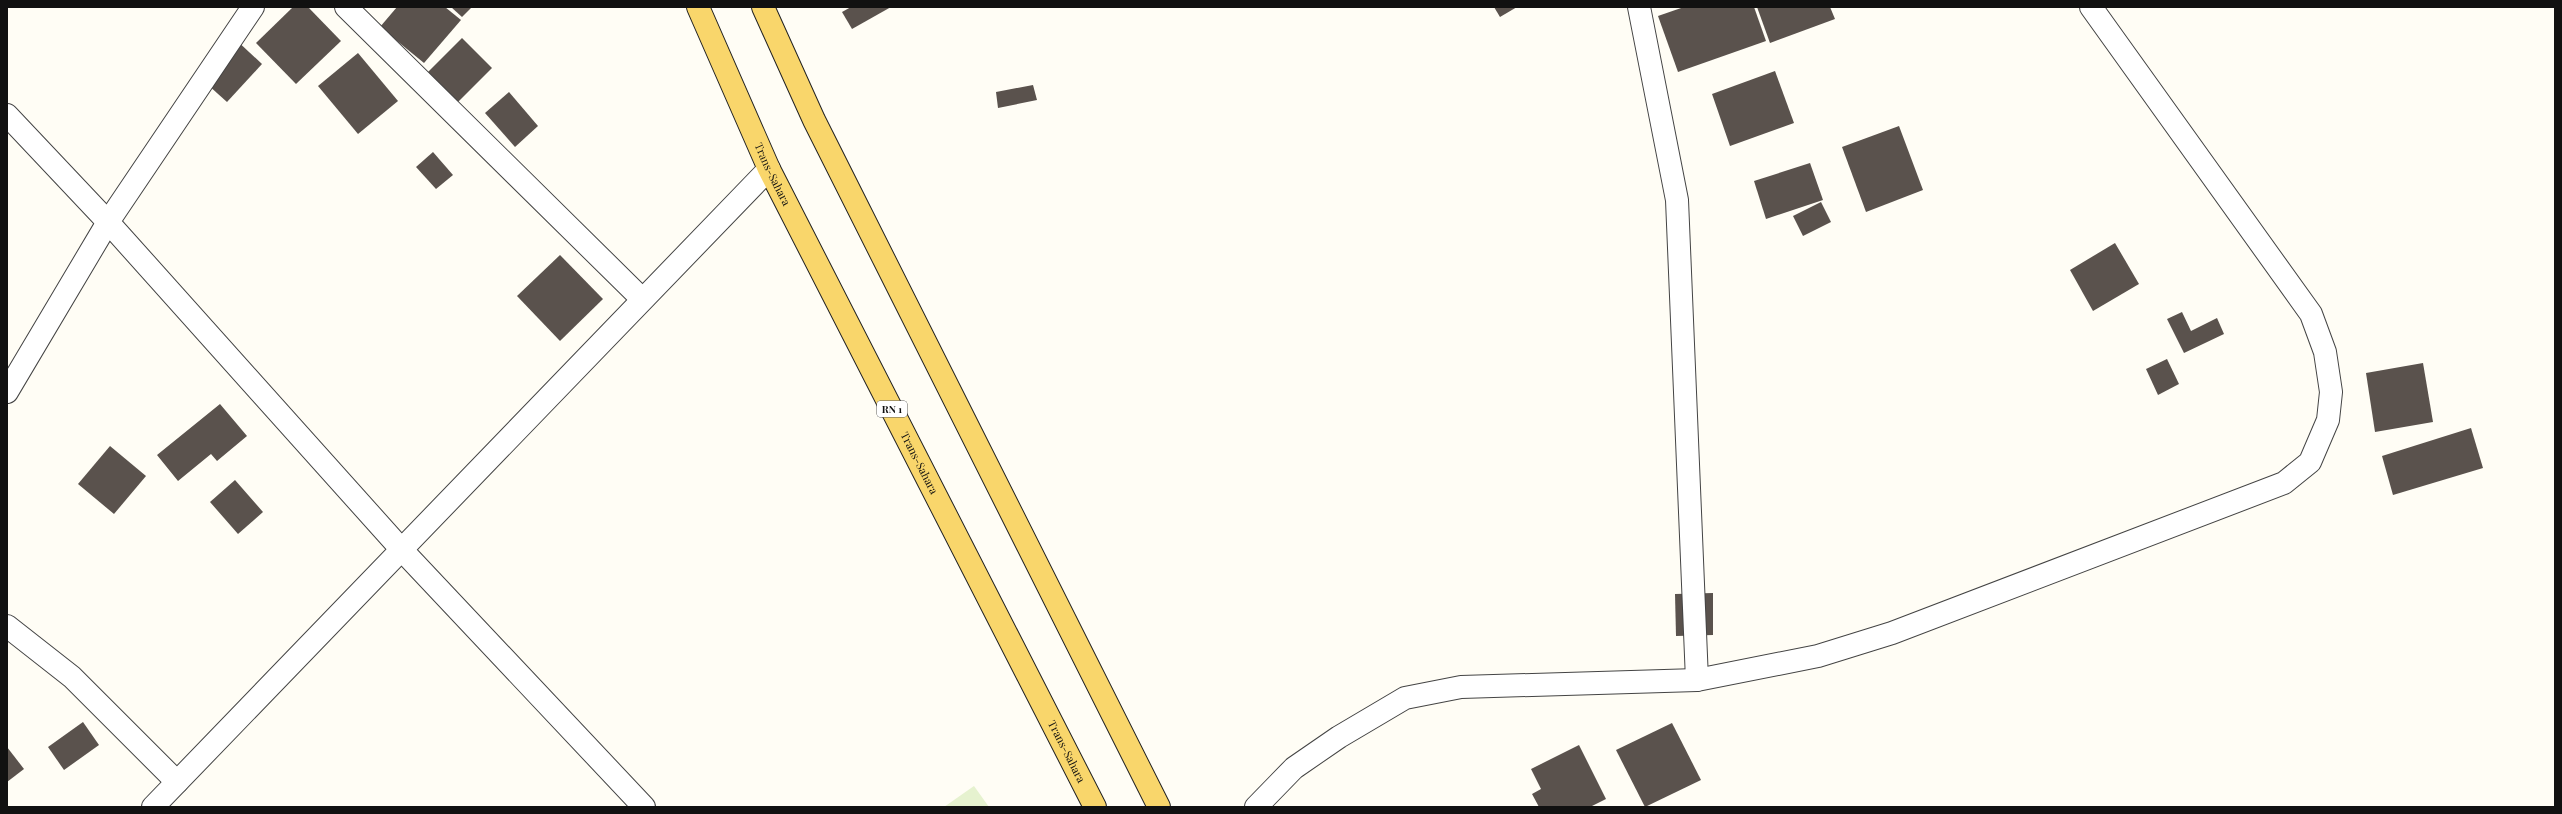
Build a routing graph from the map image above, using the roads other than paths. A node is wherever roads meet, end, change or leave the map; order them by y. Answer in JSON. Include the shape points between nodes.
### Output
{"nodes":[{"id":1,"x":253,"y":7,"type":"edge"},
{"id":2,"x":346,"y":7,"type":"edge"},
{"id":3,"x":698,"y":7,"type":"edge"},
{"id":4,"x":763,"y":7,"type":"edge"},
{"id":5,"x":1639,"y":7,"type":"edge"},
{"id":6,"x":2091,"y":7,"type":"edge"},
{"id":7,"x":7,"y":115,"type":"edge"},
{"id":8,"x":769,"y":169,"type":"junction"},
{"id":9,"x":108,"y":222,"type":"junction"},
{"id":10,"x":642,"y":299,"type":"junction"},
{"id":11,"x":7,"y":392,"type":"edge"},
{"id":12,"x":401,"y":549,"type":"junction"},
{"id":13,"x":7,"y":626,"type":"edge"},
{"id":14,"x":1697,"y":680,"type":"junction"},
{"id":15,"x":177,"y":782,"type":"junction"},
{"id":16,"x":153,"y":807,"type":"edge"},
{"id":17,"x":644,"y":807,"type":"edge"},
{"id":18,"x":1095,"y":807,"type":"edge"},
{"id":19,"x":1159,"y":807,"type":"edge"},
{"id":20,"x":1256,"y":807,"type":"edge"}],
"edges":[{"from":1,"to":9,"type":"street"},
{"from":2,"to":10,"type":"street"},
{"from":3,"to":8,"type":"main road","name":"Trans-Sahara","number":"RN 1"},
{"from":4,"to":19,"type":"main road","via":[[814,120]]},
{"from":5,"to":14,"type":"street","via":[[1678,200]]},
{"from":6,"to":14,"type":"street","via":[[2311,314],[2325,352],[2331,392],[2328,420],[2310,462],[2284,483],[1892,633],[1818,656]]},
{"from":7,"to":9,"type":"street"},
{"from":8,"to":10,"type":"street"},
{"from":8,"to":18,"type":"main road","name":"Trans-Sahara","number":"RN 1"},
{"from":9,"to":11,"type":"street"},
{"from":9,"to":12,"type":"street"},
{"from":10,"to":12,"type":"street"},
{"from":12,"to":15,"type":"street"},
{"from":12,"to":17,"type":"street"},
{"from":13,"to":15,"type":"street","via":[[72,677]]},
{"from":14,"to":20,"type":"street","via":[[1461,688],[1406,698],[1294,768]]},
{"from":15,"to":16,"type":"street"}]}
